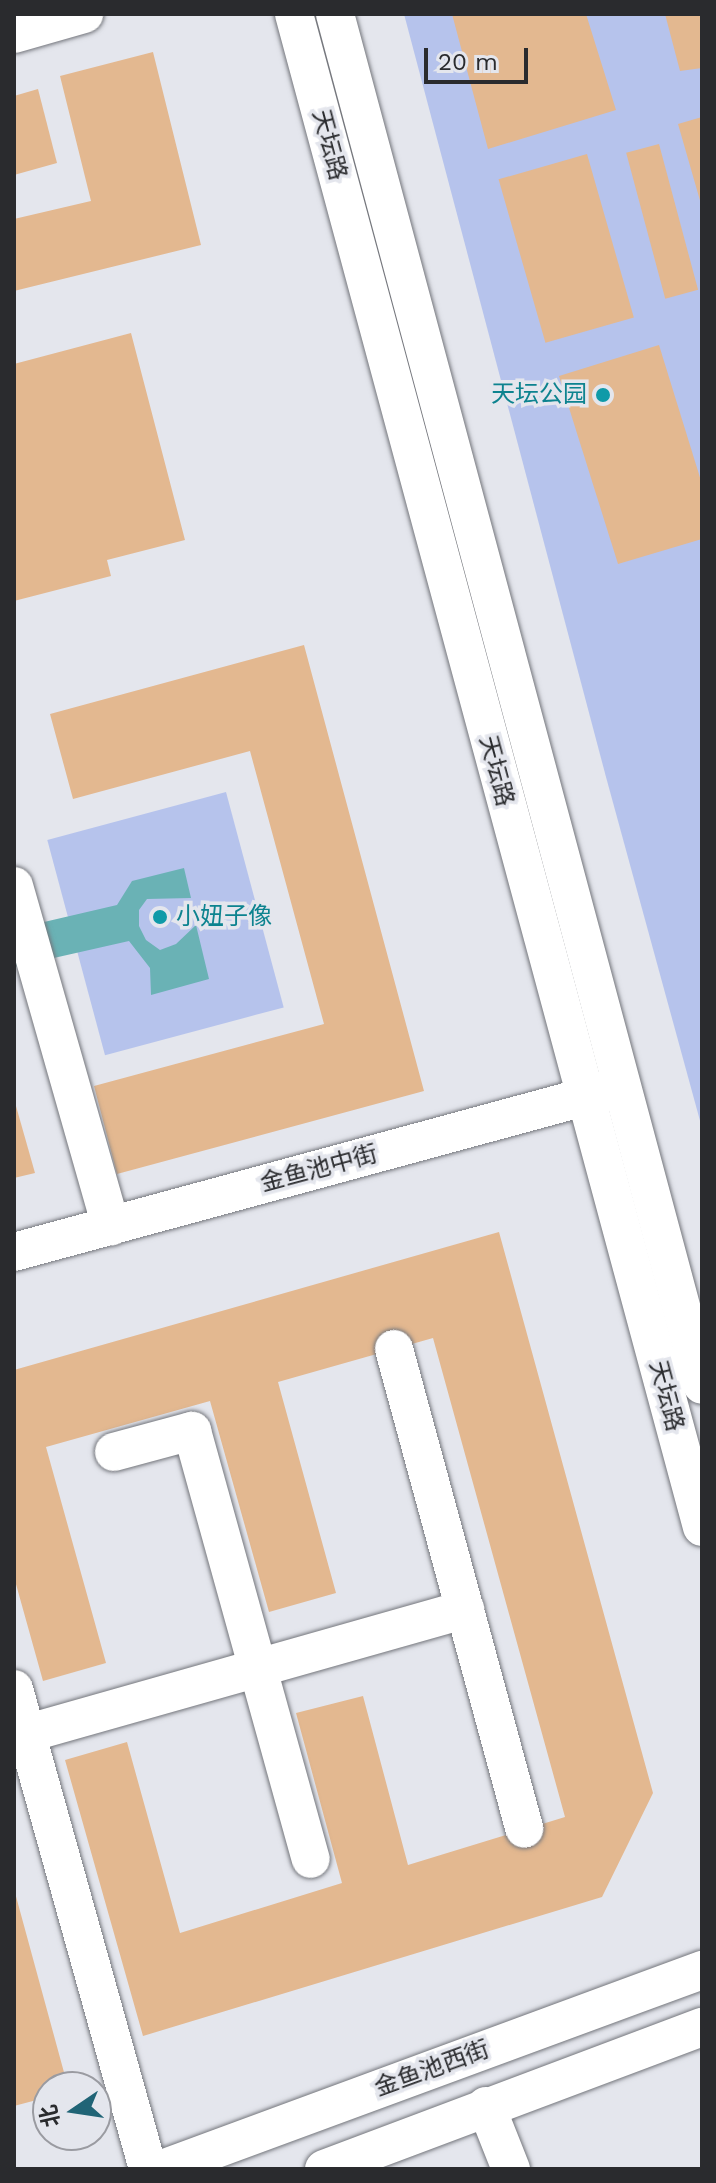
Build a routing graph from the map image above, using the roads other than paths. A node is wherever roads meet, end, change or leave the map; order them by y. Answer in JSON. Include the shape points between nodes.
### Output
{"nodes":[{"id":1,"x":84,"y":14,"type":"edge"},
{"id":2,"x":294,"y":14,"type":"edge"},
{"id":3,"x":335,"y":14,"type":"edge"},
{"id":4,"x":14,"y":34,"type":"edge"},
{"id":5,"x":14,"y":886,"type":"edge"},
{"id":6,"x":624,"y":1086,"type":"junction"},
{"id":7,"x":583,"y":1097,"type":"junction"},
{"id":8,"x":111,"y":1226,"type":"junction"},
{"id":9,"x":14,"y":1252,"type":"edge"},
{"id":10,"x":394,"y":1349,"type":"dead end"},
{"id":11,"x":702,"y":1385,"type":"edge"},
{"id":12,"x":114,"y":1452,"type":"dead end"},
{"id":13,"x":702,"y":1527,"type":"edge"},
{"id":14,"x":465,"y":1609,"type":"junction"},
{"id":15,"x":258,"y":1668,"type":"junction"},
{"id":16,"x":14,"y":1689,"type":"edge"},
{"id":17,"x":20,"y":1735,"type":"edge"},
{"id":18,"x":524,"y":1829,"type":"dead end"},
{"id":19,"x":311,"y":1859,"type":"dead end"},
{"id":20,"x":702,"y":1970,"type":"edge"},
{"id":21,"x":702,"y":2027,"type":"edge"},
{"id":22,"x":486,"y":2106,"type":"junction"},
{"id":23,"x":148,"y":2169,"type":"edge"},
{"id":24,"x":162,"y":2169,"type":"edge"},
{"id":25,"x":324,"y":2169,"type":"edge"},
{"id":26,"x":511,"y":2169,"type":"edge"}],
"edges":[{"from":1,"to":4,"type":"street"},
{"from":2,"to":7,"type":"street","name":"天坛路"},
{"from":3,"to":6,"type":"street","name":"天坛路"},
{"from":5,"to":8,"type":"street"},
{"from":6,"to":7,"type":"street","name":"金鱼池中街"},
{"from":6,"to":11,"type":"street","name":"天坛路"},
{"from":7,"to":8,"type":"street","name":"金鱼池中街"},
{"from":7,"to":13,"type":"street","name":"天坛路"},
{"from":8,"to":9,"type":"street","name":"金鱼池中街"},
{"from":10,"to":14,"type":"street"},
{"from":12,"to":15,"type":"street","via":[[192,1431]]},
{"from":14,"to":15,"type":"street"},
{"from":14,"to":18,"type":"street"},
{"from":15,"to":17,"type":"street"},
{"from":15,"to":19,"type":"street"},
{"from":16,"to":17,"type":"street"},
{"from":17,"to":23,"type":"street"},
{"from":20,"to":24,"type":"street","name":"金鱼池西街"},
{"from":21,"to":22,"type":"street"},
{"from":22,"to":25,"type":"street"},
{"from":22,"to":26,"type":"street"}]}
